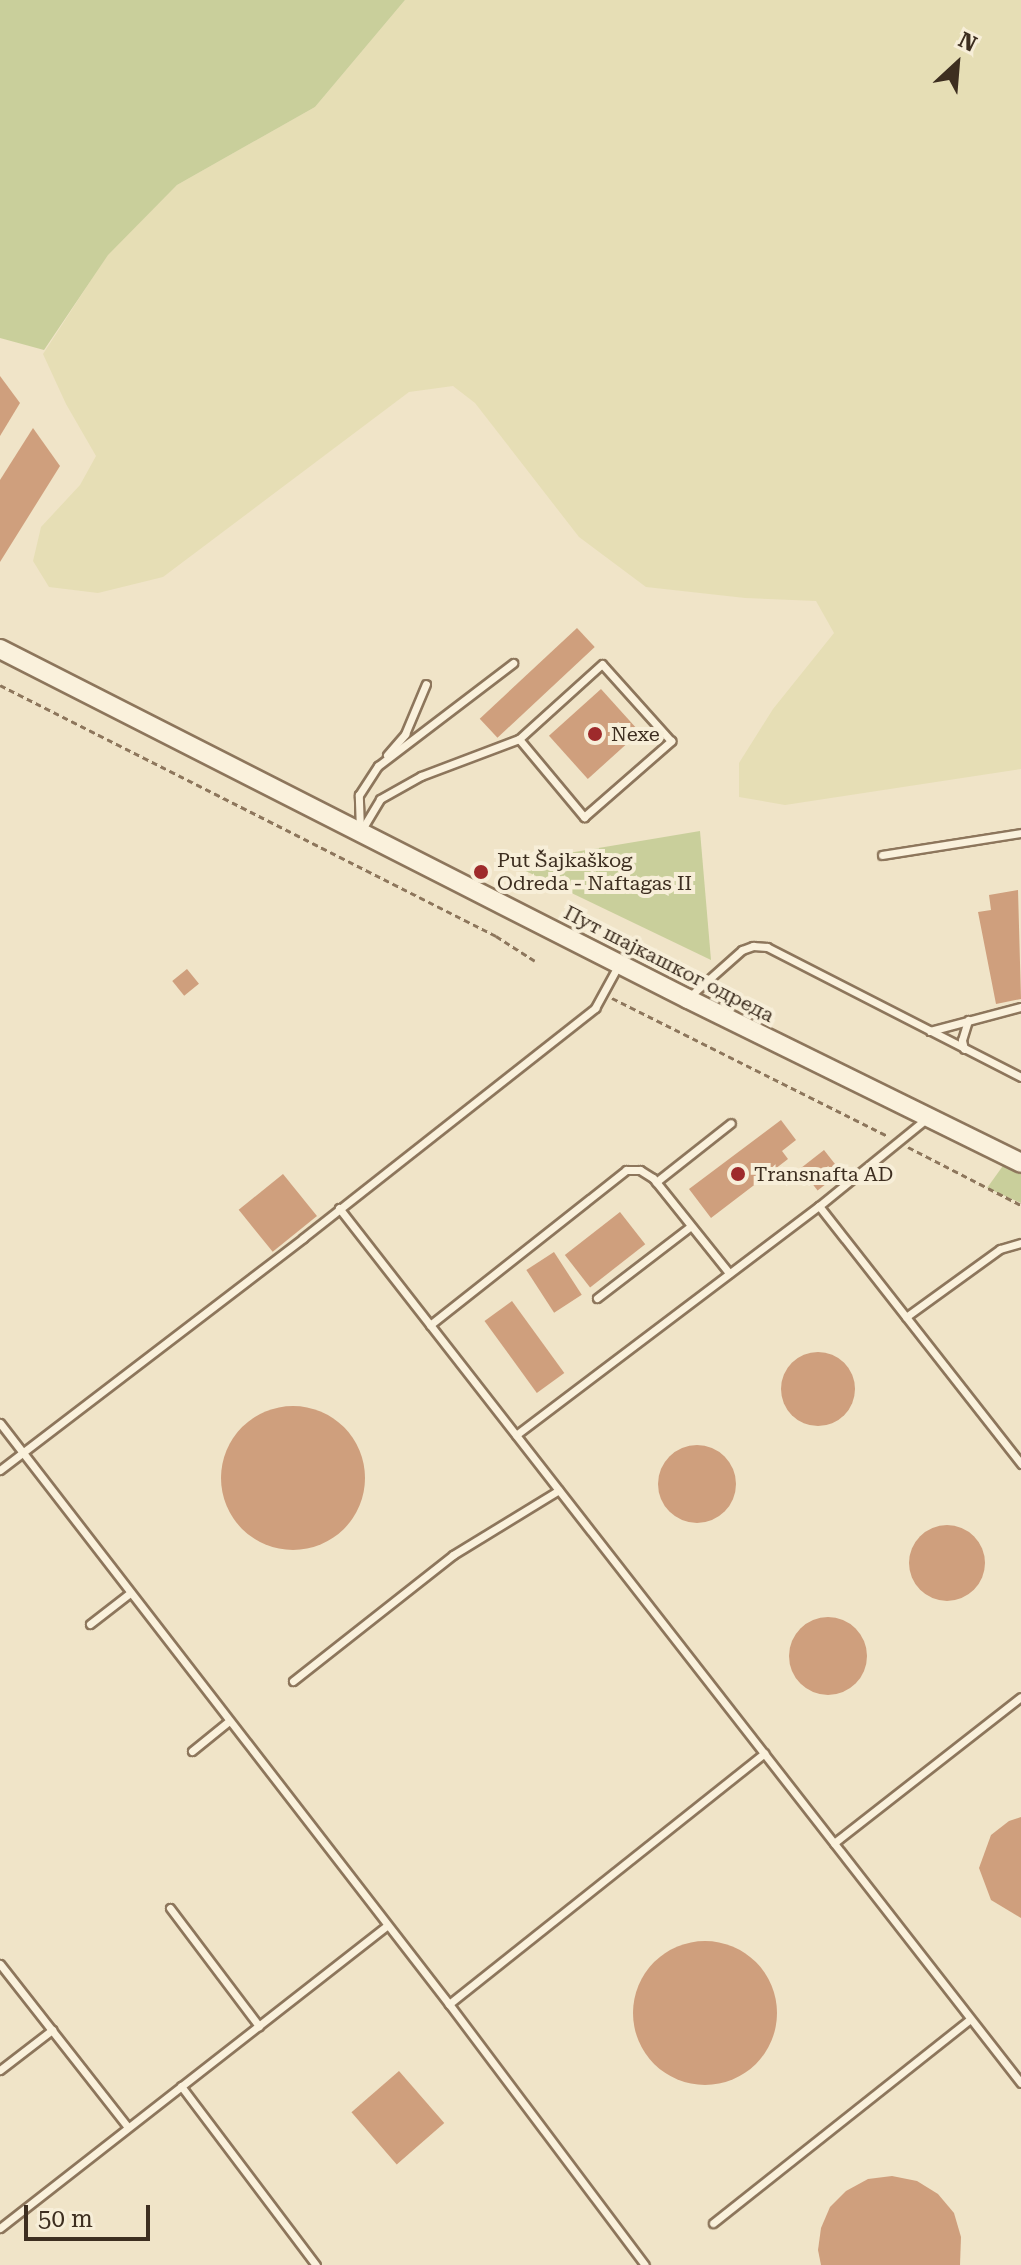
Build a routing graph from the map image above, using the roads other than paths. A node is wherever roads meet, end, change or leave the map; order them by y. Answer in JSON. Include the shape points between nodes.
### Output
{"nodes":[{"id":1,"x":0,"y":649,"type":"edge"},
{"id":2,"x":513,"y":663,"type":"dead end"},
{"id":3,"x":426,"y":684,"type":"dead end"},
{"id":4,"x":519,"y":739,"type":"junction"},
{"id":5,"x":378,"y":766,"type":"junction"},
{"id":6,"x":360,"y":832,"type":"junction"},
{"id":7,"x":1021,"y":833,"type":"edge"},
{"id":8,"x":882,"y":855,"type":"dead end"},
{"id":9,"x":619,"y":964,"type":"junction"},
{"id":10,"x":688,"y":999,"type":"junction"},
{"id":11,"x":1021,"y":1007,"type":"edge"},
{"id":12,"x":968,"y":1020,"type":"junction"},
{"id":13,"x":929,"y":1031,"type":"junction"},
{"id":14,"x":965,"y":1049,"type":"junction"},
{"id":15,"x":1021,"y":1077,"type":"edge"},
{"id":16,"x":928,"y":1117,"type":"junction"},
{"id":17,"x":731,"y":1123,"type":"dead end"},
{"id":18,"x":1021,"y":1163,"type":"edge"},
{"id":19,"x":656,"y":1182,"type":"junction"},
{"id":20,"x":819,"y":1206,"type":"junction"},
{"id":21,"x":339,"y":1208,"type":"junction"},
{"id":22,"x":691,"y":1226,"type":"junction"},
{"id":23,"x":1021,"y":1243,"type":"edge"},
{"id":24,"x":729,"y":1273,"type":"junction"},
{"id":25,"x":597,"y":1298,"type":"dead end"},
{"id":26,"x":906,"y":1317,"type":"junction"},
{"id":27,"x":430,"y":1325,"type":"junction"},
{"id":28,"x":0,"y":1423,"type":"edge"},
{"id":29,"x":516,"y":1435,"type":"junction"},
{"id":30,"x":23,"y":1452,"type":"junction"},
{"id":31,"x":1021,"y":1464,"type":"edge"},
{"id":32,"x":0,"y":1470,"type":"edge"},
{"id":33,"x":559,"y":1490,"type":"junction"},
{"id":34,"x":130,"y":1593,"type":"junction"},
{"id":35,"x":90,"y":1624,"type":"dead end"},
{"id":36,"x":293,"y":1681,"type":"dead end"},
{"id":37,"x":1021,"y":1697,"type":"edge"},
{"id":38,"x":229,"y":1721,"type":"junction"},
{"id":39,"x":192,"y":1751,"type":"dead end"},
{"id":40,"x":764,"y":1753,"type":"junction"},
{"id":41,"x":834,"y":1843,"type":"junction"},
{"id":42,"x":170,"y":1908,"type":"dead end"},
{"id":43,"x":386,"y":1926,"type":"junction"},
{"id":44,"x":0,"y":1964,"type":"edge"},
{"id":45,"x":449,"y":2004,"type":"junction"},
{"id":46,"x":970,"y":2019,"type":"junction"},
{"id":47,"x":259,"y":2026,"type":"junction"},
{"id":48,"x":52,"y":2030,"type":"junction"},
{"id":49,"x":1021,"y":2067,"type":"edge"},
{"id":50,"x":0,"y":2070,"type":"edge"},
{"id":51,"x":1013,"y":2073,"type":"junction"},
{"id":52,"x":1021,"y":2083,"type":"edge"},
{"id":53,"x":181,"y":2086,"type":"junction"},
{"id":54,"x":127,"y":2126,"type":"junction"},
{"id":55,"x":713,"y":2223,"type":"dead end"},
{"id":56,"x":0,"y":2228,"type":"edge"},
{"id":57,"x":316,"y":2265,"type":"edge"},
{"id":58,"x":645,"y":2265,"type":"edge"}],
"edges":[{"from":1,"to":6,"type":"street","name":"Пут шајкашког одреда"},
{"from":2,"to":5,"type":"lane"},
{"from":3,"to":5,"type":"lane","via":[[405,734]]},
{"from":4,"to":4,"type":"lane","via":[[584,817],[671,741],[602,664]]},
{"from":4,"to":6,"type":"lane","via":[[421,776],[380,799]]},
{"from":5,"to":6,"type":"lane","via":[[359,795]]},
{"from":6,"to":9,"type":"street","name":"Пут шајкашког одреда"},
{"from":7,"to":8,"type":"lane"},
{"from":9,"to":10,"type":"street","name":"Пут шајкашког одреда"},
{"from":9,"to":21,"type":"lane","via":[[595,1008]]},
{"from":10,"to":13,"type":"lane","via":[[742,950],[767,947]]},
{"from":10,"to":16,"type":"street","name":"Пут шајкашког одреда"},
{"from":11,"to":12,"type":"lane"},
{"from":12,"to":13,"type":"lane"},
{"from":12,"to":14,"type":"lane"},
{"from":13,"to":14,"type":"lane"},
{"from":14,"to":15,"type":"lane"},
{"from":16,"to":18,"type":"street","name":"Пут шајкашког одреда"},
{"from":16,"to":20,"type":"lane"},
{"from":17,"to":19,"type":"lane"},
{"from":19,"to":22,"type":"lane"},
{"from":19,"to":27,"type":"lane","via":[[640,1170],[614,1175]]},
{"from":20,"to":24,"type":"lane"},
{"from":20,"to":26,"type":"lane"},
{"from":21,"to":27,"type":"lane"},
{"from":21,"to":30,"type":"lane"},
{"from":22,"to":24,"type":"lane"},
{"from":22,"to":25,"type":"lane"},
{"from":23,"to":26,"type":"lane","via":[[1000,1249]]},
{"from":24,"to":29,"type":"lane"},
{"from":26,"to":31,"type":"lane"},
{"from":27,"to":29,"type":"lane"},
{"from":28,"to":30,"type":"lane"},
{"from":29,"to":33,"type":"lane"},
{"from":30,"to":32,"type":"lane"},
{"from":30,"to":34,"type":"lane"},
{"from":33,"to":36,"type":"lane","via":[[453,1555]]},
{"from":33,"to":40,"type":"lane"},
{"from":34,"to":35,"type":"lane"},
{"from":34,"to":38,"type":"lane"},
{"from":37,"to":41,"type":"lane"},
{"from":38,"to":39,"type":"lane"},
{"from":38,"to":43,"type":"lane"},
{"from":40,"to":41,"type":"lane"},
{"from":40,"to":45,"type":"lane"},
{"from":41,"to":46,"type":"lane"},
{"from":42,"to":47,"type":"lane"},
{"from":43,"to":45,"type":"lane"},
{"from":43,"to":47,"type":"lane"},
{"from":44,"to":48,"type":"lane"},
{"from":45,"to":58,"type":"lane"},
{"from":46,"to":51,"type":"lane"},
{"from":46,"to":55,"type":"lane"},
{"from":47,"to":53,"type":"lane"},
{"from":48,"to":50,"type":"lane"},
{"from":48,"to":54,"type":"lane"},
{"from":49,"to":51,"type":"lane"},
{"from":51,"to":52,"type":"lane"},
{"from":53,"to":54,"type":"lane"},
{"from":53,"to":57,"type":"lane"},
{"from":54,"to":56,"type":"lane"}]}
